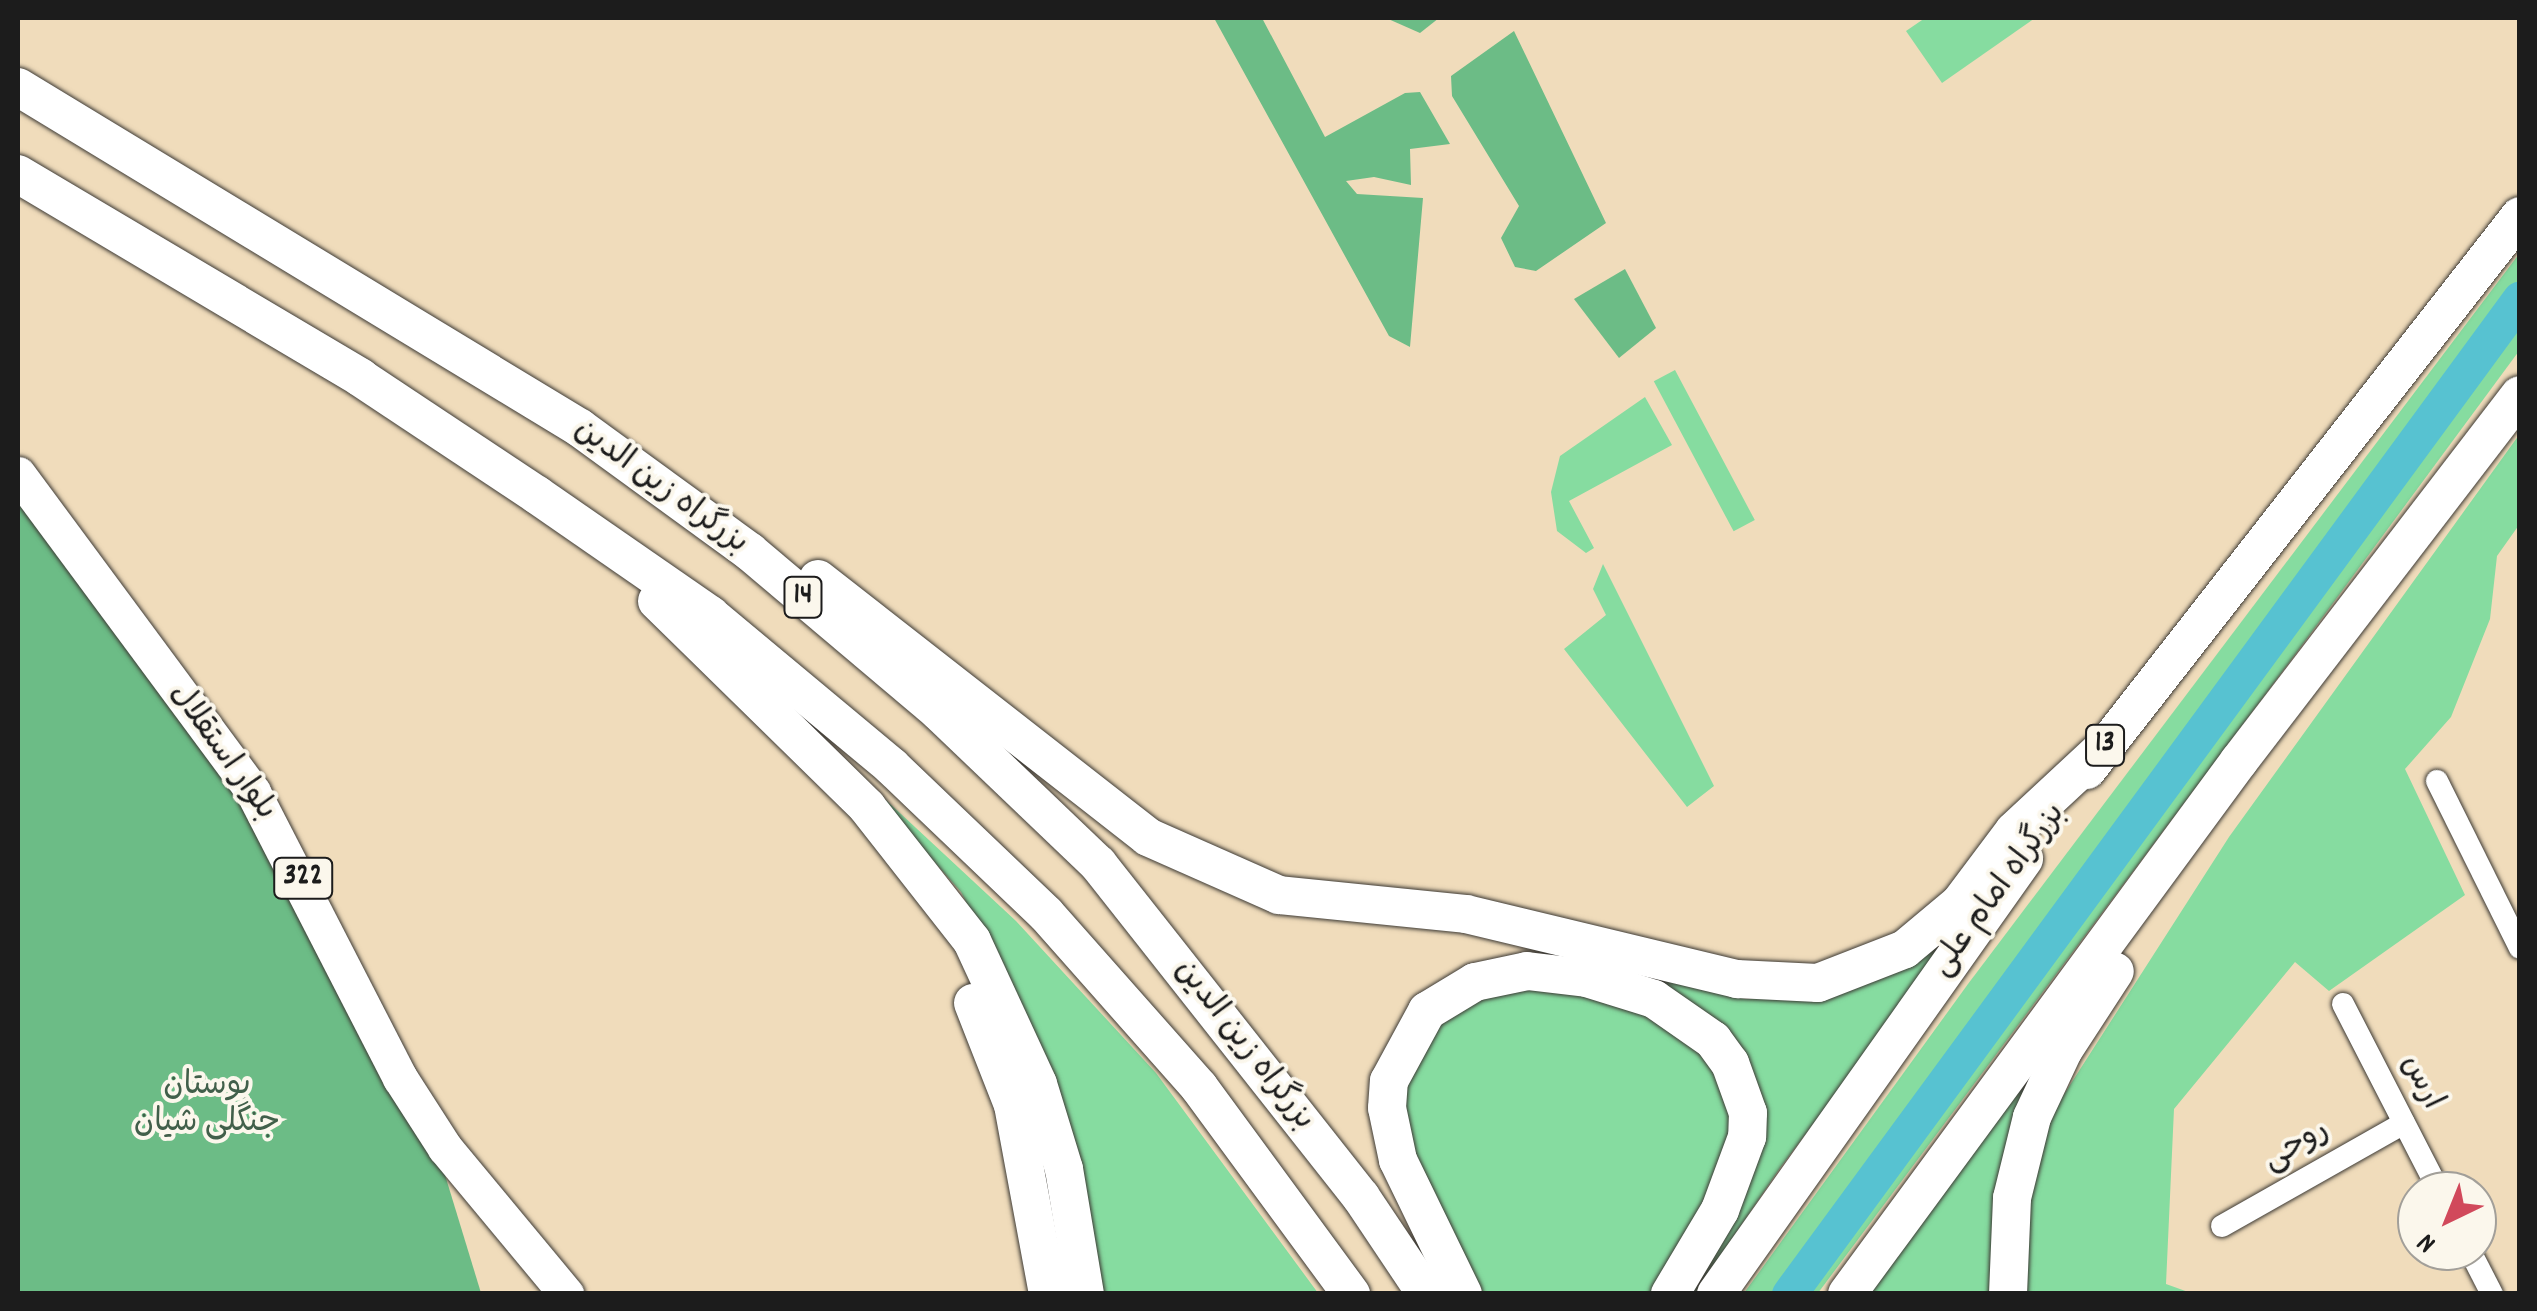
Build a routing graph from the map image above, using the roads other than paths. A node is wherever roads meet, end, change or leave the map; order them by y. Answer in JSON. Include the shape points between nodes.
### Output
{"nodes":[{"id":1,"x":18,"y":87,"type":"edge"},
{"id":2,"x":18,"y":174,"type":"edge"},
{"id":3,"x":2520,"y":216,"type":"edge"},
{"id":4,"x":2520,"y":395,"type":"edge"},
{"id":5,"x":18,"y":474,"type":"edge"},
{"id":6,"x":18,"y":516,"type":"edge"},
{"id":7,"x":566,"y":516,"type":"junction"},
{"id":8,"x":732,"y":539,"type":"junction"},
{"id":9,"x":2100,"y":752,"type":"junction"},
{"id":10,"x":2239,"y":761,"type":"junction"},
{"id":11,"x":2437,"y":781,"type":"dead end"},
{"id":12,"x":918,"y":871,"type":"junction"},
{"id":13,"x":2520,"y":948,"type":"edge"},
{"id":14,"x":2343,"y":1004,"type":"dead end"},
{"id":15,"x":2404,"y":1123,"type":"junction"},
{"id":16,"x":2429,"y":1171,"type":"edge"},
{"id":17,"x":2222,"y":1226,"type":"dead end"},
{"id":18,"x":2480,"y":1271,"type":"edge"},
{"id":19,"x":542,"y":1294,"type":"edge"},
{"id":20,"x":566,"y":1294,"type":"edge"},
{"id":21,"x":1048,"y":1294,"type":"edge"},
{"id":22,"x":1084,"y":1294,"type":"edge"},
{"id":23,"x":1351,"y":1294,"type":"edge"},
{"id":24,"x":1426,"y":1294,"type":"edge"},
{"id":25,"x":1463,"y":1294,"type":"edge"},
{"id":26,"x":1670,"y":1294,"type":"edge"},
{"id":27,"x":1716,"y":1294,"type":"edge"},
{"id":28,"x":1847,"y":1294,"type":"edge"},
{"id":29,"x":2008,"y":1294,"type":"edge"},
{"id":30,"x":2492,"y":1294,"type":"edge"}],
"edges":[{"from":1,"to":8,"type":"highway","name":"بزرگراه زین الدین","number":"14","via":[[580,428]]},
{"from":2,"to":7,"type":"highway","name":"بزرگراه زین الدین","number":"14","via":[[362,378]]},
{"from":3,"to":9,"type":"highway","name":"بزرگراه امام علی","number":"13"},
{"from":4,"to":10,"type":"highway"},
{"from":5,"to":20,"type":"main road","name":"بلوار استقلال","number":"322","via":[[253,792],[400,1078],[445,1148]]},
{"from":6,"to":19,"type":"main road","name":"بلوار استقلال","number":"322","via":[[244,808],[378,1076],[437,1170]]},
{"from":7,"to":12,"type":"highway","via":[[819,756]]},
{"from":7,"to":23,"type":"highway","name":"بزرگراه زین الدین","number":"14","via":[[710,615],[786,678],[891,766],[1046,914],[1268,1172]]},
{"from":8,"to":9,"type":"highway","via":[[812,574],[1164,845],[1279,895],[1466,914],[1737,979],[1818,983],[1905,949],[1960,902],[2014,832]]},
{"from":8,"to":24,"type":"highway","name":"بزرگراه زین الدین","number":"14","via":[[939,712],[1098,864],[1349,1181]]},
{"from":9,"to":27,"type":"highway","name":"بزرگراه امام علی","number":"13"},
{"from":10,"to":28,"type":"highway"},
{"from":10,"to":29,"type":"highway","via":[[2161,909],[2046,1084],[2012,1198]]},
{"from":11,"to":13,"type":"street"},
{"from":12,"to":21,"type":"highway","via":[[1008,1089]]},
{"from":12,"to":22,"type":"highway","via":[[972,941],[1038,1084],[1064,1169]]},
{"from":14,"to":15,"type":"street","name":"ارس"},
{"from":15,"to":16,"type":"street","name":"ارس"},
{"from":15,"to":17,"type":"street","name":"روحی"},
{"from":18,"to":30,"type":"street"},
{"from":25,"to":26,"type":"highway","via":[[1398,1160],[1387,1108],[1389,1081],[1427,1011],[1475,982],[1528,971],[1587,978],[1654,999],[1714,1040],[1730,1063],[1748,1113],[1747,1137],[1720,1210]]}]}
